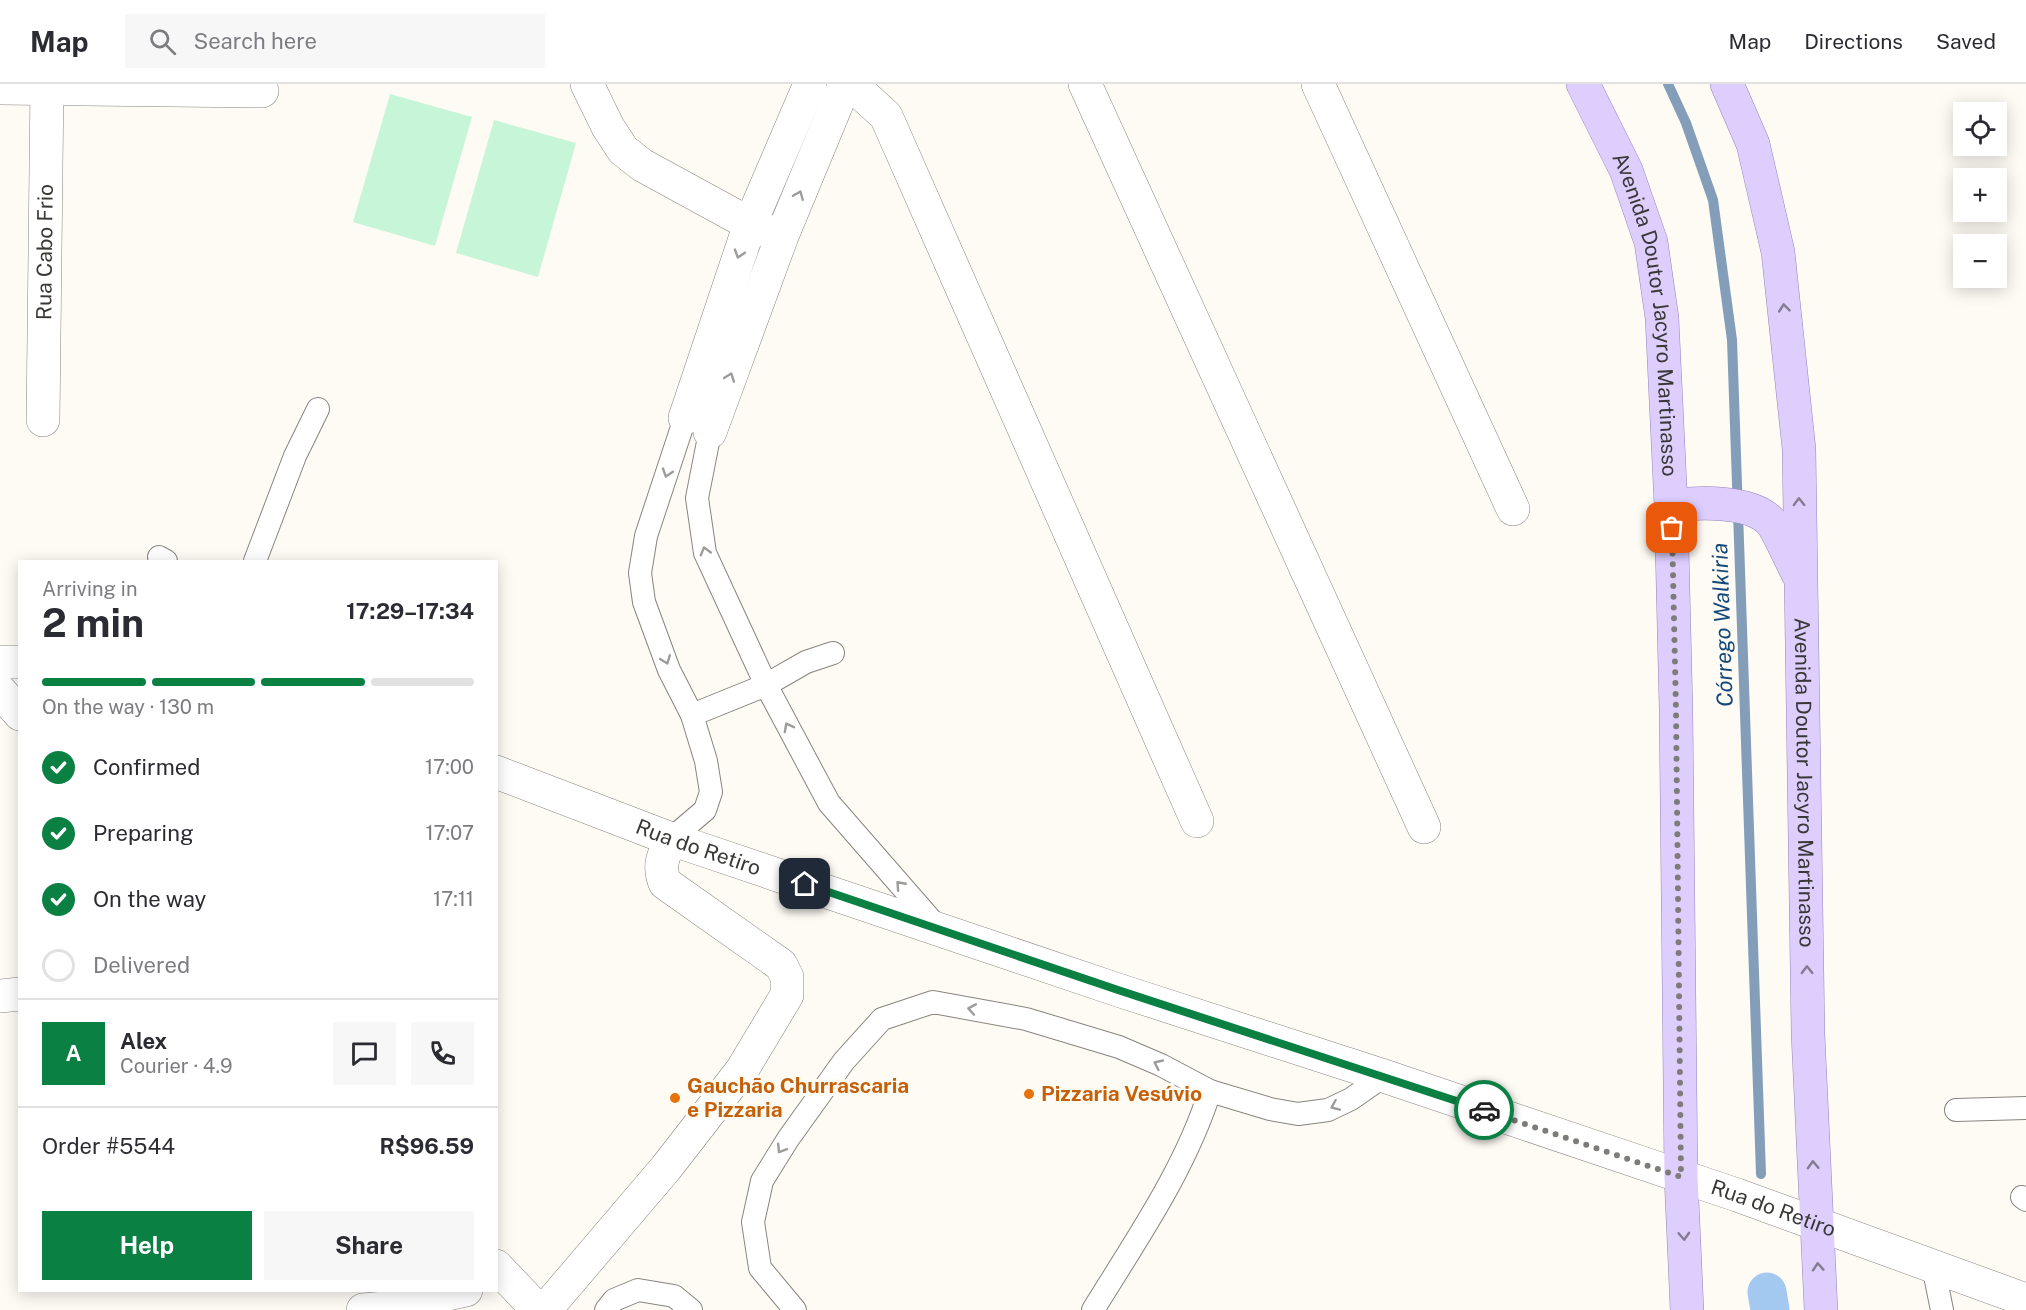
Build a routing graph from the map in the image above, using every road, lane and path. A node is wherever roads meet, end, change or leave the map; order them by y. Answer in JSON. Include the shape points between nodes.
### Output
{"nodes":[{"id":1,"x":587,"y":84,"type":"edge"},
{"id":2,"x":810,"y":84,"type":"edge"},
{"id":3,"x":845,"y":84,"type":"edge"},
{"id":4,"x":851,"y":84,"type":"edge"},
{"id":5,"x":1085,"y":84,"type":"edge"},
{"id":6,"x":1318,"y":84,"type":"edge"},
{"id":7,"x":1583,"y":84,"type":"edge"},
{"id":8,"x":1727,"y":84,"type":"edge"},
{"id":9,"x":47,"y":87,"type":"edge"},
{"id":10,"x":0,"y":88,"type":"edge"},
{"id":11,"x":262,"y":91,"type":"dead end"},
{"id":12,"x":750,"y":224,"type":"junction"},
{"id":13,"x":782,"y":236,"type":"junction"},
{"id":14,"x":318,"y":410,"type":"dead end"},
{"id":15,"x":43,"y":420,"type":"dead end"},
{"id":16,"x":698,"y":425,"type":"junction"},
{"id":17,"x":1684,"y":504,"type":"junction"},
{"id":18,"x":1514,"y":509,"type":"dead end"},
{"id":19,"x":255,"y":560,"type":"edge"},
{"id":20,"x":1801,"y":579,"type":"junction"},
{"id":21,"x":833,"y":653,"type":"dead end"},
{"id":22,"x":0,"y":662,"type":"edge"},
{"id":23,"x":18,"y":662,"type":"edge"},
{"id":24,"x":766,"y":685,"type":"junction"},
{"id":25,"x":0,"y":691,"type":"edge"},
{"id":26,"x":18,"y":712,"type":"edge"},
{"id":27,"x":692,"y":715,"type":"junction"},
{"id":28,"x":498,"y":773,"type":"edge"},
{"id":29,"x":1197,"y":821,"type":"dead end"},
{"id":30,"x":1424,"y":827,"type":"dead end"},
{"id":31,"x":671,"y":839,"type":"junction"},
{"id":32,"x":939,"y":929,"type":"junction"},
{"id":33,"x":18,"y":994,"type":"edge"},
{"id":34,"x":0,"y":996,"type":"edge"},
{"id":35,"x":1384,"y":1076,"type":"junction"},
{"id":36,"x":1210,"y":1091,"type":"junction"},
{"id":37,"x":2026,"y":1108,"type":"edge"},
{"id":38,"x":1956,"y":1110,"type":"dead end"},
{"id":39,"x":1694,"y":1182,"type":"junction"},
{"id":40,"x":1803,"y":1219,"type":"junction"},
{"id":41,"x":1933,"y":1266,"type":"junction"},
{"id":42,"x":501,"y":1277,"type":"edge"},
{"id":43,"x":457,"y":1292,"type":"edge"},
{"id":44,"x":2026,"y":1300,"type":"edge"},
{"id":45,"x":790,"y":1305,"type":"edge"},
{"id":46,"x":378,"y":1309,"type":"edge"},
{"id":47,"x":538,"y":1310,"type":"edge"},
{"id":48,"x":545,"y":1310,"type":"edge"},
{"id":49,"x":606,"y":1310,"type":"edge"},
{"id":50,"x":691,"y":1310,"type":"edge"},
{"id":51,"x":1093,"y":1310,"type":"edge"},
{"id":52,"x":1687,"y":1310,"type":"edge"},
{"id":53,"x":1821,"y":1310,"type":"edge"},
{"id":54,"x":1942,"y":1310,"type":"edge"}],
"edges":[{"from":1,"to":12,"type":"street","via":[[623,150],[642,165]]},
{"from":2,"to":12,"type":"street"},
{"from":13,"to":3,"type":"street","one_way":true},
{"from":4,"to":29,"type":"street","via":[[886,116]]},
{"from":5,"to":30,"type":"street"},
{"from":6,"to":18,"type":"street"},
{"from":7,"to":17,"type":"main road","name":"Avenida Doutor Jacyro Martinasso","via":[[1626,170],[1651,242]]},
{"from":20,"to":8,"type":"main road","name":"Avenida Doutor Jacyro Martinasso","one_way":true,"via":[[1798,449],[1778,252],[1753,144]]},
{"from":9,"to":10,"type":"street"},
{"from":9,"to":11,"type":"street"},
{"from":9,"to":15,"type":"street","name":"Rua Cabo Frio"},
{"from":12,"to":13,"type":"street"},
{"from":12,"to":16,"type":"street","one_way":true},
{"from":16,"to":13,"type":"street","one_way":true},
{"from":14,"to":19,"type":"lane","via":[[295,456]]},
{"from":24,"to":16,"type":"lane","one_way":true,"via":[[705,553],[697,498]]},
{"from":16,"to":27,"type":"lane","one_way":true,"via":[[646,536],[640,573],[644,602],[669,670]]},
{"from":17,"to":20,"type":"main road","via":[[1728,505],[1751,510],[1770,521]]},
{"from":17,"to":39,"type":"main road","name":"Avenida Doutor Jacyro Martinasso","via":[[1676,699]]},
{"from":40,"to":20,"type":"main road","name":"Avenida Doutor Jacyro Martinasso","one_way":true,"via":[[1808,1034]]},
{"from":21,"to":24,"type":"lane","via":[[806,662]]},
{"from":22,"to":23,"type":"street"},
{"from":24,"to":27,"type":"lane"},
{"from":32,"to":24,"type":"lane","one_way":true,"via":[[829,803]]},
{"from":25,"to":26,"type":"street"},
{"from":27,"to":31,"type":"lane","via":[[711,792],[705,810]]},
{"from":28,"to":31,"type":"street","name":"Rua do Retiro"},
{"from":31,"to":32,"type":"street","name":"Rua do Retiro"},
{"from":31,"to":48,"type":"street","via":[[661,860],[660,872],[665,883],[780,965],[787,977],[787,995],[735,1078],[666,1168]]},
{"from":32,"to":35,"type":"street","name":"Rua do Retiro"},
{"from":33,"to":34,"type":"street"},
{"from":35,"to":36,"type":"lane","one_way":true,"via":[[1328,1110],[1298,1114]]},
{"from":35,"to":39,"type":"street","name":"Rua do Retiro"},
{"from":36,"to":45,"type":"lane","one_way":true,"via":[[1119,1047],[1026,1019],[933,1002],[882,1019],[844,1061],[762,1181],[753,1222],[760,1268]]},
{"from":36,"to":51,"type":"lane","via":[[1201,1121],[1153,1213]]},
{"from":37,"to":38,"type":"lane"},
{"from":39,"to":40,"type":"street","name":"Rua do Retiro"},
{"from":39,"to":52,"type":"main road","name":"Avenida Doutor Jacyro Martinasso","one_way":true},
{"from":40,"to":41,"type":"street","name":"Rua do Retiro"},
{"from":53,"to":40,"type":"main road","name":"Avenida Doutor Jacyro Martinasso","one_way":true},
{"from":41,"to":44,"type":"street","name":"Rua do Retiro"},
{"from":41,"to":54,"type":"lane"},
{"from":42,"to":47,"type":"street"},
{"from":43,"to":46,"type":"street"},
{"from":49,"to":50,"type":"lane","via":[[614,1300],[638,1290],[674,1296]]}]}
